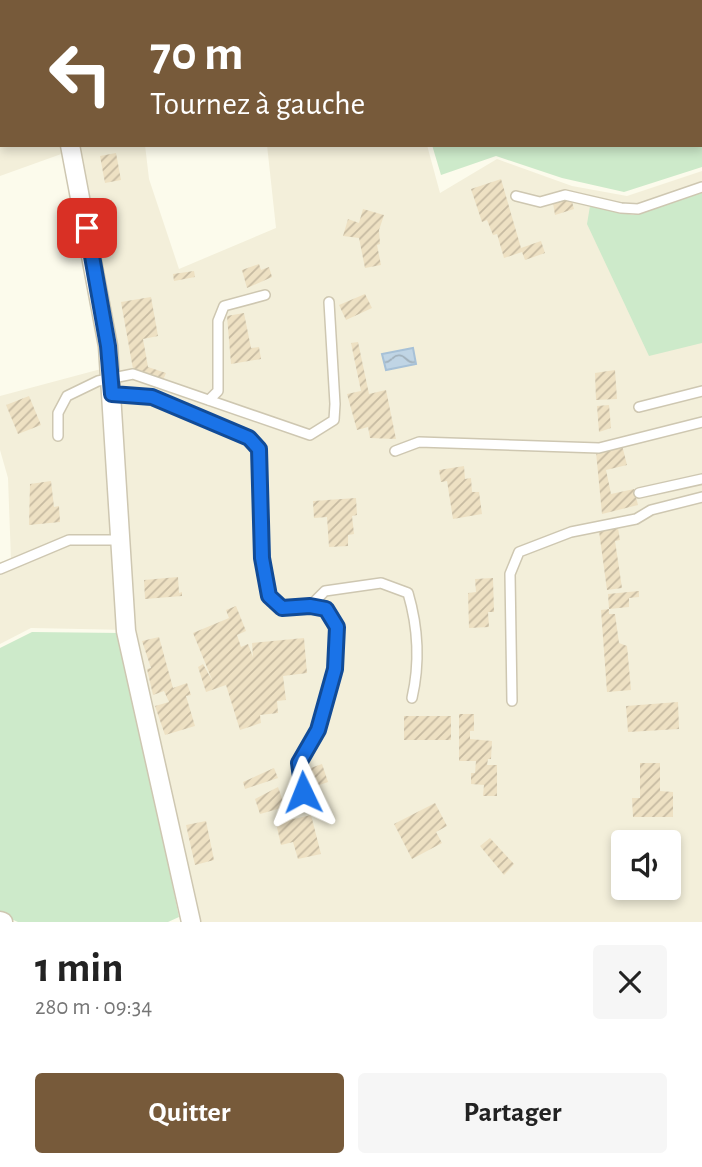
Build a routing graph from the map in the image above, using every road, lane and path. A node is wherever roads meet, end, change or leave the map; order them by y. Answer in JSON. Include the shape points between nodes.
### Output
{"nodes":[{"id":1,"x":70,"y":147,"type":"edge"},
{"id":2,"x":702,"y":187,"type":"edge"},
{"id":3,"x":516,"y":196,"type":"dead end"},
{"id":4,"x":265,"y":295,"type":"dead end"},
{"id":5,"x":329,"y":302,"type":"dead end"},
{"id":6,"x":111,"y":385,"type":"junction"},
{"id":7,"x":702,"y":391,"type":"edge"},
{"id":8,"x":209,"y":400,"type":"junction"},
{"id":9,"x":639,"y":407,"type":"dead end"},
{"id":10,"x":702,"y":422,"type":"edge"},
{"id":11,"x":58,"y":436,"type":"dead end"},
{"id":12,"x":395,"y":451,"type":"dead end"},
{"id":13,"x":702,"y":479,"type":"edge"},
{"id":14,"x":639,"y":493,"type":"dead end"},
{"id":15,"x":702,"y":497,"type":"edge"},
{"id":16,"x":120,"y":540,"type":"junction"},
{"id":17,"x":0,"y":569,"type":"edge"},
{"id":18,"x":310,"y":606,"type":"junction"},
{"id":19,"x":412,"y":698,"type":"dead end"},
{"id":20,"x":513,"y":701,"type":"dead end"},
{"id":21,"x":303,"y":792,"type":"dead end"},
{"id":22,"x":191,"y":922,"type":"edge"}],
"edges":[{"from":1,"to":6,"type":"street"},
{"from":2,"to":3,"type":"lane","via":[[638,209],[565,195],[540,202]]},
{"from":4,"to":8,"type":"lane","via":[[224,306],[218,321],[218,391]]},
{"from":5,"to":8,"type":"lane","via":[[335,404],[334,420],[323,429],[310,435]]},
{"from":6,"to":8,"type":"lane","via":[[133,374]]},
{"from":6,"to":11,"type":"lane","via":[[67,396],[58,413]]},
{"from":6,"to":16,"type":"street"},
{"from":6,"to":18,"type":"lane","via":[[249,438],[259,449],[262,558],[269,596],[282,608]]},
{"from":7,"to":9,"type":"lane"},
{"from":10,"to":12,"type":"lane","via":[[599,447],[419,442]]},
{"from":13,"to":14,"type":"lane"},
{"from":15,"to":20,"type":"lane","via":[[651,510],[636,519],[571,532],[519,552],[510,574]]},
{"from":16,"to":17,"type":"lane","via":[[69,540]]},
{"from":16,"to":22,"type":"street","via":[[126,631]]},
{"from":18,"to":19,"type":"lane","via":[[326,591],[381,583],[408,593],[416,621],[417,678]]},
{"from":18,"to":21,"type":"lane","via":[[326,609],[337,627],[336,655],[318,730],[299,763]]}]}
